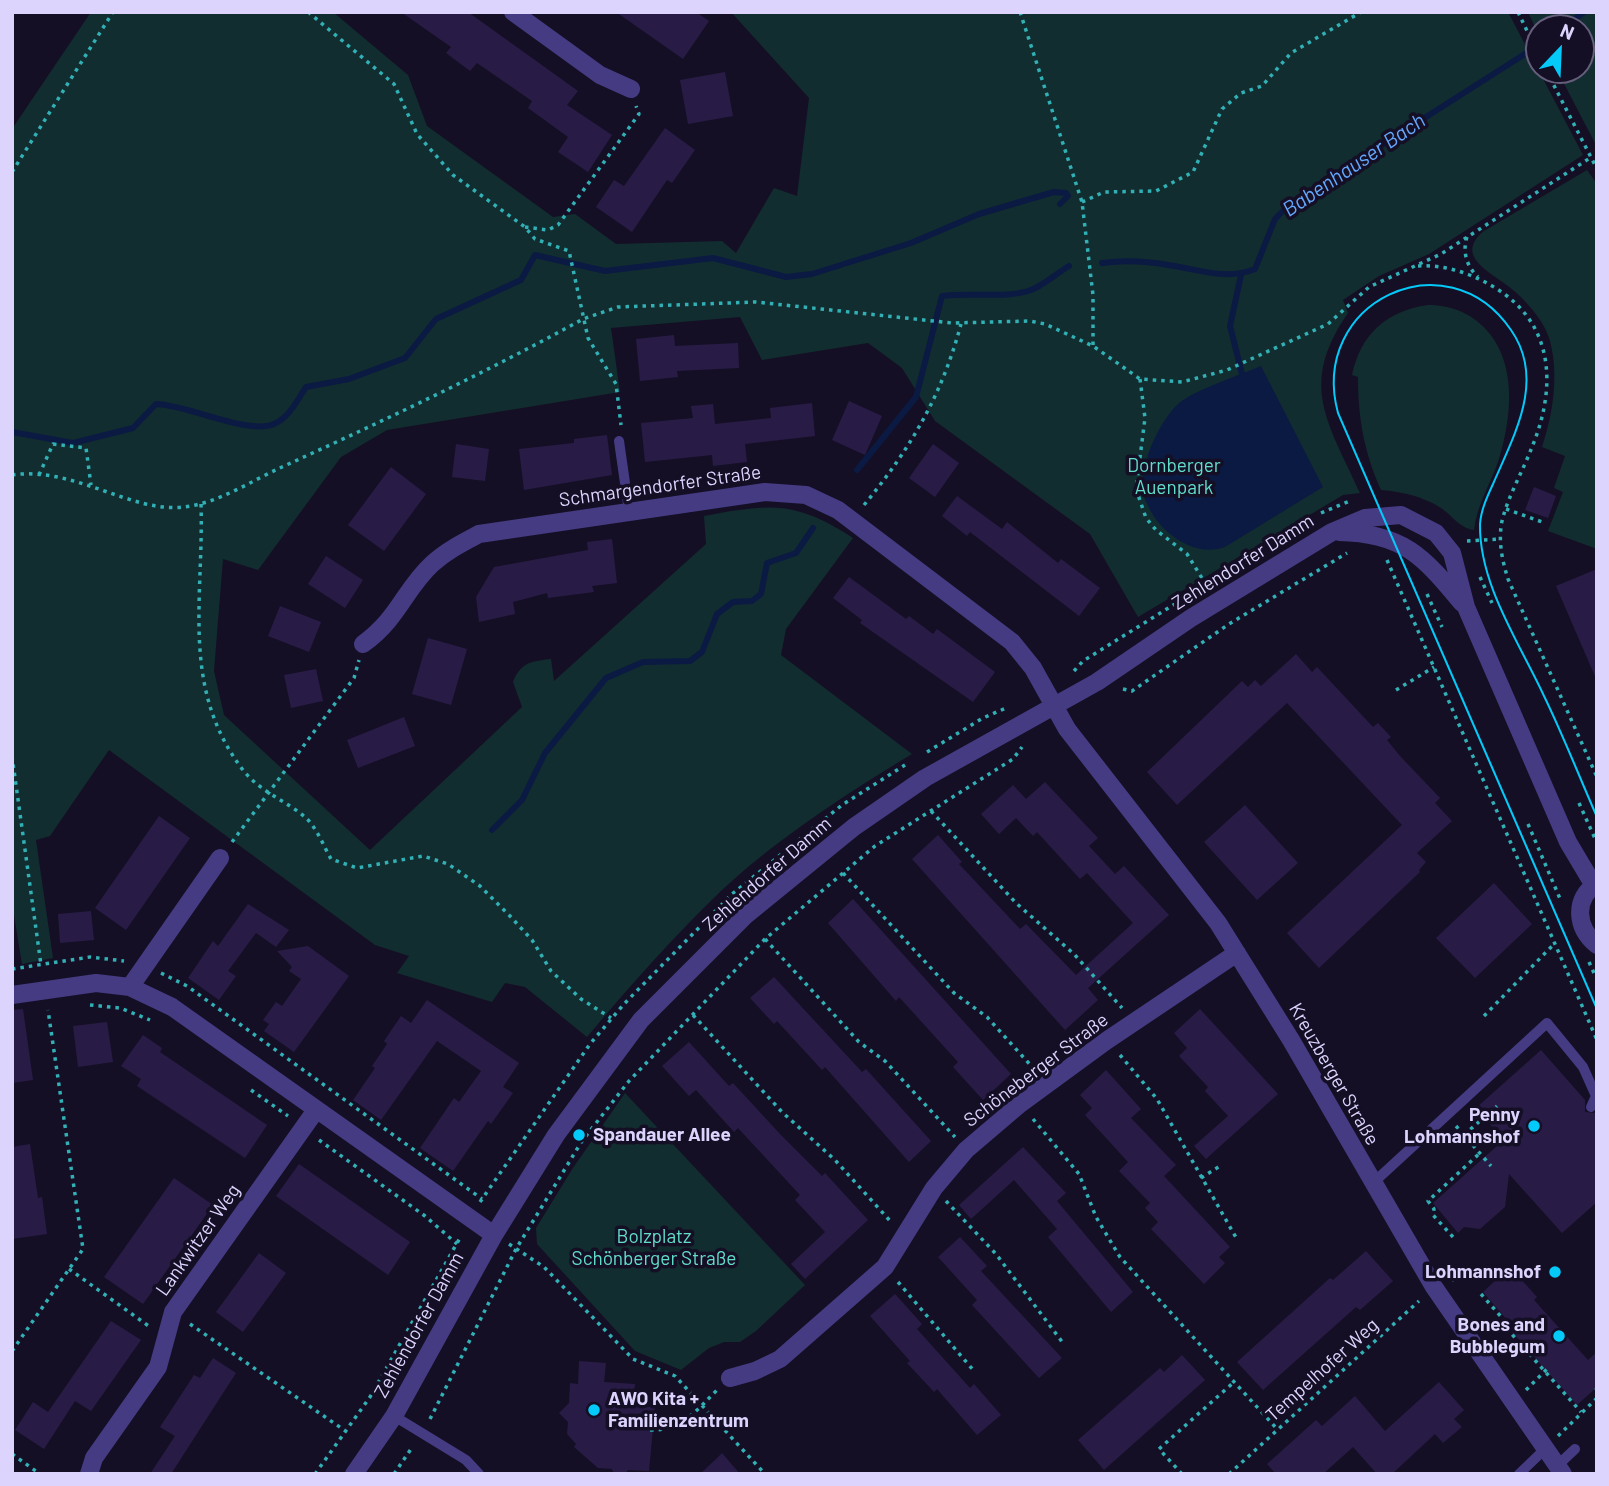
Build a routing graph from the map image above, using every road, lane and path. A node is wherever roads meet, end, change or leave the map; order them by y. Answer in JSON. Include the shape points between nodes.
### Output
{"nodes":[{"id":1,"x":113,"y":12,"type":"edge"},
{"id":2,"x":309,"y":12,"type":"edge"},
{"id":3,"x":513,"y":12,"type":"edge"},
{"id":4,"x":1020,"y":12,"type":"edge"},
{"id":5,"x":1361,"y":12,"type":"edge"},
{"id":6,"x":1518,"y":12,"type":"edge"},
{"id":7,"x":1525,"y":29,"type":"edge"},
{"id":8,"x":1553,"y":84,"type":"edge"},
{"id":9,"x":631,"y":89,"type":"joint"},
{"id":10,"x":1590,"y":158,"type":"junction"},
{"id":11,"x":1597,"y":169,"type":"edge"},
{"id":12,"x":12,"y":172,"type":"edge"},
{"id":13,"x":1082,"y":202,"type":"junction"},
{"id":14,"x":525,"y":227,"type":"junction"},
{"id":15,"x":1468,"y":235,"type":"junction"},
{"id":16,"x":1415,"y":267,"type":"junction"},
{"id":17,"x":1480,"y":279,"type":"junction"},
{"id":18,"x":583,"y":319,"type":"junction"},
{"id":19,"x":961,"y":324,"type":"junction"},
{"id":20,"x":1093,"y":346,"type":"junction"},
{"id":21,"x":1140,"y":379,"type":"junction"},
{"id":22,"x":620,"y":441,"type":"joint"},
{"id":23,"x":12,"y":475,"type":"edge"},
{"id":24,"x":39,"y":475,"type":"junction"},
{"id":25,"x":91,"y":485,"type":"junction"},
{"id":26,"x":201,"y":504,"type":"junction"},
{"id":27,"x":1506,"y":509,"type":"junction"},
{"id":28,"x":629,"y":511,"type":"junction"},
{"id":29,"x":850,"y":519,"type":"junction"},
{"id":30,"x":1545,"y":523,"type":"dead end"},
{"id":31,"x":1332,"y":532,"type":"junction"},
{"id":32,"x":1500,"y":539,"type":"junction"},
{"id":33,"x":1464,"y":541,"type":"dead end"},
{"id":34,"x":1354,"y":548,"type":"dead end"},
{"id":35,"x":1383,"y":555,"type":"dead end"},
{"id":36,"x":1205,"y":583,"type":"dead end"},
{"id":37,"x":1423,"y":585,"type":"dead end"},
{"id":38,"x":1466,"y":607,"type":"junction"},
{"id":39,"x":1442,"y":627,"type":"dead end"},
{"id":40,"x":363,"y":644,"type":"joint"},
{"id":41,"x":1434,"y":667,"type":"junction"},
{"id":42,"x":1396,"y":690,"type":"dead end"},
{"id":43,"x":1132,"y":691,"type":"dead end"},
{"id":44,"x":1054,"y":706,"type":"junction"},
{"id":45,"x":12,"y":756,"type":"edge"},
{"id":46,"x":1013,"y":759,"type":"dead end"},
{"id":47,"x":1597,"y":777,"type":"edge"},
{"id":48,"x":269,"y":794,"type":"junction"},
{"id":49,"x":1578,"y":803,"type":"dead end"},
{"id":50,"x":931,"y":811,"type":"junction"},
{"id":51,"x":1528,"y":824,"type":"dead end"},
{"id":52,"x":1597,"y":843,"type":"edge"},
{"id":53,"x":220,"y":858,"type":"joint"},
{"id":54,"x":843,"y":873,"type":"junction"},
{"id":55,"x":1595,"y":883,"type":"edge"},
{"id":56,"x":1560,"y":898,"type":"dead end"},
{"id":57,"x":765,"y":939,"type":"junction"},
{"id":58,"x":1554,"y":944,"type":"junction"},
{"id":59,"x":1597,"y":945,"type":"edge"},
{"id":60,"x":1237,"y":953,"type":"junction"},
{"id":61,"x":12,"y":969,"type":"edge"},
{"id":62,"x":130,"y":987,"type":"junction"},
{"id":63,"x":12,"y":995,"type":"edge"},
{"id":64,"x":86,"y":1004,"type":"dead end"},
{"id":65,"x":61,"y":1008,"type":"dead end"},
{"id":66,"x":693,"y":1015,"type":"junction"},
{"id":67,"x":1483,"y":1016,"type":"dead end"},
{"id":68,"x":611,"y":1018,"type":"dead end"},
{"id":69,"x":152,"y":1021,"type":"dead end"},
{"id":70,"x":1134,"y":1022,"type":"junction"},
{"id":71,"x":1597,"y":1040,"type":"edge"},
{"id":72,"x":1106,"y":1041,"type":"junction"},
{"id":73,"x":1047,"y":1083,"type":"junction"},
{"id":74,"x":248,"y":1087,"type":"dead end"},
{"id":75,"x":1020,"y":1104,"type":"junction"},
{"id":76,"x":1496,"y":1106,"type":"dead end"},
{"id":77,"x":1591,"y":1107,"type":"dead end"},
{"id":78,"x":316,"y":1110,"type":"junction"},
{"id":79,"x":1490,"y":1112,"type":"junction"},
{"id":80,"x":1475,"y":1115,"type":"dead end"},
{"id":81,"x":1480,"y":1121,"type":"junction"},
{"id":82,"x":1498,"y":1121,"type":"dead end"},
{"id":83,"x":303,"y":1128,"type":"junction"},
{"id":84,"x":967,"y":1150,"type":"junction"},
{"id":85,"x":1480,"y":1153,"type":"junction"},
{"id":86,"x":1220,"y":1166,"type":"dead end"},
{"id":87,"x":1491,"y":1166,"type":"dead end"},
{"id":88,"x":1201,"y":1178,"type":"junction"},
{"id":89,"x":1373,"y":1182,"type":"junction"},
{"id":90,"x":933,"y":1188,"type":"junction"},
{"id":91,"x":494,"y":1235,"type":"junction"},
{"id":92,"x":905,"y":1237,"type":"junction"},
{"id":93,"x":1452,"y":1237,"type":"dead end"},
{"id":94,"x":1238,"y":1241,"type":"dead end"},
{"id":95,"x":516,"y":1249,"type":"junction"},
{"id":96,"x":885,"y":1267,"type":"junction"},
{"id":97,"x":69,"y":1269,"type":"junction"},
{"id":98,"x":1434,"y":1287,"type":"junction"},
{"id":99,"x":1481,"y":1294,"type":"dead end"},
{"id":100,"x":173,"y":1312,"type":"junction"},
{"id":101,"x":165,"y":1338,"type":"junction"},
{"id":102,"x":1063,"y":1343,"type":"dead end"},
{"id":103,"x":12,"y":1351,"type":"edge"},
{"id":104,"x":1549,"y":1367,"type":"dead end"},
{"id":105,"x":974,"y":1371,"type":"dead end"},
{"id":106,"x":1545,"y":1372,"type":"junction"},
{"id":107,"x":730,"y":1378,"type":"joint"},
{"id":108,"x":1234,"y":1382,"type":"junction"},
{"id":109,"x":1597,"y":1398,"type":"edge"},
{"id":110,"x":1512,"y":1403,"type":"junction"},
{"id":111,"x":701,"y":1405,"type":"junction"},
{"id":112,"x":1581,"y":1412,"type":"junction"},
{"id":113,"x":394,"y":1416,"type":"junction"},
{"id":114,"x":650,"y":1430,"type":"dead end"},
{"id":115,"x":1278,"y":1430,"type":"junction"},
{"id":116,"x":347,"y":1432,"type":"junction"},
{"id":117,"x":421,"y":1432,"type":"junction"},
{"id":118,"x":1545,"y":1449,"type":"junction"},
{"id":119,"x":1574,"y":1449,"type":"dead end"},
{"id":120,"x":12,"y":1454,"type":"edge"},
{"id":121,"x":1560,"y":1470,"type":"edge"},
{"id":122,"x":40,"y":1474,"type":"edge"},
{"id":123,"x":89,"y":1474,"type":"edge"},
{"id":124,"x":315,"y":1474,"type":"edge"},
{"id":125,"x":354,"y":1474,"type":"edge"},
{"id":126,"x":394,"y":1474,"type":"edge"},
{"id":127,"x":479,"y":1474,"type":"edge"},
{"id":128,"x":765,"y":1474,"type":"edge"},
{"id":129,"x":1182,"y":1474,"type":"edge"},
{"id":130,"x":1229,"y":1474,"type":"edge"},
{"id":131,"x":1519,"y":1474,"type":"edge"}],
"edges":[{"from":1,"to":12,"type":"path"},
{"from":2,"to":14,"type":"path","via":[[394,85],[417,134],[453,175]]},
{"from":3,"to":9,"type":"street","via":[[600,75]]},
{"from":4,"to":13,"type":"path"},
{"from":5,"to":13,"type":"path","via":[[1291,53],[1262,86],[1241,93],[1222,109],[1193,172],[1156,191],[1104,192]]},
{"from":6,"to":7,"type":"path"},
{"from":8,"to":10,"type":"path"},
{"from":9,"to":14,"type":"path","via":[[639,114],[558,225],[548,230]]},
{"from":10,"to":11,"type":"path"},
{"from":10,"to":15,"type":"path"},
{"from":13,"to":20,"type":"path","via":[[1093,295]]},
{"from":14,"to":18,"type":"path","via":[[535,239],[569,251]]},
{"from":15,"to":16,"type":"path"},
{"from":15,"to":17,"type":"path","via":[[1464,249],[1469,266]]},
{"from":16,"to":17,"type":"path","via":[[1433,265]]},
{"from":16,"to":21,"type":"path","via":[[1368,287],[1328,324],[1227,370],[1182,382]]},
{"from":17,"to":27,"type":"path","via":[[1518,305],[1531,321],[1542,342],[1548,371],[1542,421]]},
{"from":18,"to":19,"type":"path","via":[[618,307],[756,303]]},
{"from":18,"to":22,"type":"path","via":[[588,338],[616,384]]},
{"from":18,"to":26,"type":"path"},
{"from":19,"to":20,"type":"path","via":[[1030,321]]},
{"from":19,"to":29,"type":"path","via":[[927,418]]},
{"from":20,"to":21,"type":"path"},
{"from":21,"to":36,"type":"path","via":[[1145,418],[1136,489],[1146,518],[1187,554]]},
{"from":22,"to":28,"type":"lane"},
{"from":23,"to":24,"type":"path"},
{"from":24,"to":25,"type":"path"},
{"from":24,"to":25,"type":"path","via":[[53,444],[86,448]]},
{"from":25,"to":26,"type":"path","via":[[169,508]]},
{"from":26,"to":48,"type":"path","via":[[200,671],[220,736],[244,773]]},
{"from":27,"to":30,"type":"path"},
{"from":27,"to":32,"type":"path"},
{"from":28,"to":29,"type":"street","name":"Schmargendorfer Straße","via":[[765,492],[806,495]]},
{"from":28,"to":40,"type":"street","name":"Schmargendorfer Straße","via":[[479,534],[430,566],[397,614]]},
{"from":29,"to":44,"type":"street","name":"Schmargendorfer Straße","via":[[1012,642]]},
{"from":31,"to":38,"type":"street","name":"Zehlendorfer Damm","via":[[1378,534],[1404,544],[1433,567]]},
{"from":31,"to":38,"type":"street","name":"Zehlendorfer Damm","via":[[1380,514],[1401,515],[1420,523],[1436,533],[1452,553]]},
{"from":31,"to":44,"type":"street","name":"Zehlendorfer Damm"},
{"from":32,"to":33,"type":"path"},
{"from":32,"to":47,"type":"path","via":[[1507,579]]},
{"from":34,"to":43,"type":"path","via":[[1229,624]]},
{"from":35,"to":41,"type":"path"},
{"from":37,"to":39,"type":"path"},
{"from":38,"to":55,"type":"street","name":"Zehlendorfer Damm","via":[[1567,842]]},
{"from":40,"to":48,"type":"path","via":[[354,678]]},
{"from":41,"to":42,"type":"path"},
{"from":41,"to":58,"type":"path"},
{"from":44,"to":60,"type":"street","name":"Kreuzberger Straße"},
{"from":44,"to":91,"type":"street","name":"Zehlendorfer Damm","via":[[925,778],[854,827],[746,915],[641,1020],[549,1145]]},
{"from":45,"to":61,"type":"path","via":[[41,965]]},
{"from":46,"to":50,"type":"path"},
{"from":48,"to":53,"type":"path"},
{"from":48,"to":68,"type":"path","via":[[308,820],[331,859],[357,868],[423,856],[448,864],[480,886],[509,915],[551,971],[581,999]]},
{"from":49,"to":52,"type":"path"},
{"from":50,"to":54,"type":"path","via":[[875,846]]},
{"from":50,"to":70,"type":"path","via":[[1016,903],[1074,954]]},
{"from":51,"to":56,"type":"path"},
{"from":53,"to":62,"type":"street"},
{"from":54,"to":57,"type":"path"},
{"from":54,"to":73,"type":"path","via":[[954,993],[987,1017]]},
{"from":55,"to":59,"type":"street","via":[[1579,914],[1588,937]]},
{"from":57,"to":66,"type":"path"},
{"from":57,"to":84,"type":"path"},
{"from":58,"to":67,"type":"path"},
{"from":58,"to":71,"type":"path"},
{"from":60,"to":70,"type":"street","name":"Schöneberger Straße"},
{"from":60,"to":89,"type":"street","name":"Kreuzberger Straße"},
{"from":62,"to":63,"type":"street","via":[[96,983]]},
{"from":62,"to":78,"type":"street","via":[[172,1007]]},
{"from":64,"to":69,"type":"path","via":[[120,1008]]},
{"from":65,"to":97,"type":"path","via":[[48,1010],[83,1250]]},
{"from":66,"to":92,"type":"path"},
{"from":66,"to":95,"type":"path","via":[[606,1107]]},
{"from":70,"to":72,"type":"street","name":"Schöneberger Straße"},
{"from":72,"to":73,"type":"street","name":"Schöneberger Straße"},
{"from":72,"to":88,"type":"path","via":[[1157,1100]]},
{"from":73,"to":75,"type":"street","name":"Schöneberger Straße"},
{"from":74,"to":83,"type":"path"},
{"from":75,"to":84,"type":"street","name":"Schöneberger Straße"},
{"from":75,"to":108,"type":"path","via":[[1079,1174],[1101,1228],[1120,1256]]},
{"from":76,"to":79,"type":"path"},
{"from":77,"to":89,"type":"lane","via":[[1596,1096],[1583,1067],[1547,1023]]},
{"from":78,"to":83,"type":"street","name":"Lankwitzer Weg"},
{"from":78,"to":91,"type":"street"},
{"from":79,"to":81,"type":"path"},
{"from":79,"to":82,"type":"path"},
{"from":80,"to":81,"type":"path"},
{"from":81,"to":85,"type":"path","via":[[1464,1135]]},
{"from":83,"to":100,"type":"street","name":"Lankwitzer Weg"},
{"from":83,"to":116,"type":"path","via":[[457,1244]]},
{"from":84,"to":90,"type":"street","name":"Schöneberger Straße"},
{"from":85,"to":87,"type":"path"},
{"from":85,"to":93,"type":"path","via":[[1428,1201],[1433,1215]]},
{"from":86,"to":88,"type":"path"},
{"from":88,"to":94,"type":"path"},
{"from":89,"to":98,"type":"street","name":"Kreuzberger Straße"},
{"from":90,"to":92,"type":"street","name":"Schöneberger Straße"},
{"from":90,"to":102,"type":"path","via":[[996,1254]]},
{"from":91,"to":113,"type":"street","name":"Zehlendorfer Damm"},
{"from":92,"to":96,"type":"street","name":"Schöneberger Straße"},
{"from":95,"to":111,"type":"path","via":[[544,1268],[633,1359],[675,1376]]},
{"from":95,"to":117,"type":"path"},
{"from":96,"to":105,"type":"path"},
{"from":96,"to":107,"type":"street","name":"Schöneberger Straße","via":[[780,1359]]},
{"from":97,"to":101,"type":"path"},
{"from":97,"to":103,"type":"path"},
{"from":98,"to":110,"type":"street","name":"Kreuzberger Straße"},
{"from":98,"to":115,"type":"path","name":"Tempelhofer Weg"},
{"from":99,"to":106,"type":"path"},
{"from":100,"to":101,"type":"street","name":"Lankwitzer Weg"},
{"from":100,"to":116,"type":"path"},
{"from":101,"to":123,"type":"street","name":"Lankwitzer Weg","via":[[158,1367],[94,1458]]},
{"from":104,"to":106,"type":"path"},
{"from":106,"to":110,"type":"path"},
{"from":106,"to":112,"type":"path"},
{"from":107,"to":111,"type":"path"},
{"from":108,"to":115,"type":"path"},
{"from":108,"to":129,"type":"path","via":[[1159,1449]]},
{"from":109,"to":112,"type":"path"},
{"from":110,"to":118,"type":"street","name":"Kreuzberger Straße"},
{"from":111,"to":114,"type":"path","via":[[678,1427]]},
{"from":111,"to":128,"type":"path"},
{"from":112,"to":118,"type":"path"},
{"from":113,"to":117,"type":"lane","name":"Zehlendorfer Damm"},
{"from":113,"to":125,"type":"street","name":"Zehlendorfer Damm"},
{"from":115,"to":130,"type":"path","name":"Tempelhofer Weg"},
{"from":116,"to":124,"type":"path"},
{"from":117,"to":126,"type":"path"},
{"from":117,"to":127,"type":"lane","name":"Zehlendorfer Damm","via":[[466,1460]]},
{"from":118,"to":121,"type":"street","name":"Kreuzberger Straße"},
{"from":118,"to":131,"type":"lane"},
{"from":119,"to":121,"type":"lane"},
{"from":120,"to":122,"type":"path"}]}
